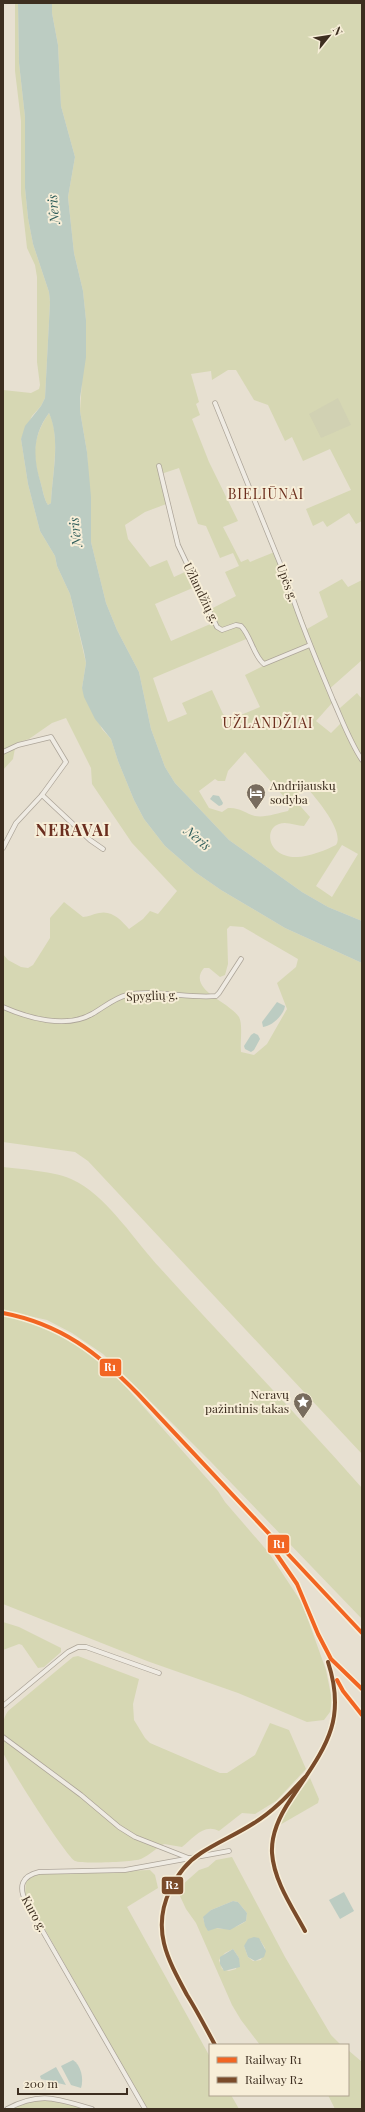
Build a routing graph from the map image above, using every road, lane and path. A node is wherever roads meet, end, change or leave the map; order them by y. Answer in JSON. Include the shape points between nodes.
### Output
{"nodes":[{"id":1,"x":215,"y":404,"type":"dead end"},
{"id":2,"x":158,"y":466,"type":"dead end"},
{"id":3,"x":310,"y":645,"type":"junction"},
{"id":4,"x":3,"y":752,"type":"edge"},
{"id":5,"x":362,"y":760,"type":"edge"},
{"id":6,"x":42,"y":795,"type":"junction"},
{"id":7,"x":3,"y":848,"type":"edge"},
{"id":8,"x":103,"y":849,"type":"dead end"},
{"id":9,"x":241,"y":959,"type":"dead end"},
{"id":10,"x":3,"y":1007,"type":"edge"},
{"id":11,"x":159,"y":1673,"type":"dead end"},
{"id":12,"x":3,"y":1706,"type":"edge"},
{"id":13,"x":3,"y":1737,"type":"edge"},
{"id":14,"x":229,"y":1851,"type":"dead end"},
{"id":15,"x":191,"y":1858,"type":"junction"},
{"id":16,"x":7,"y":2109,"type":"edge"},
{"id":17,"x":92,"y":2109,"type":"edge"},
{"id":18,"x":145,"y":2109,"type":"edge"}],
"edges":[{"from":1,"to":3,"type":"street","name":"Upės g.","via":[[288,583]]},
{"from":2,"to":3,"type":"street","name":"Užlandžių g.","via":[[178,545],[217,627],[222,630],[236,625],[241,626],[264,664]]},
{"from":3,"to":5,"type":"street","name":"Upės g."},
{"from":4,"to":6,"type":"street","via":[[18,745],[53,738],[65,759],[65,764]]},
{"from":6,"to":7,"type":"street","via":[[16,823]]},
{"from":6,"to":8,"type":"street"},
{"from":9,"to":10,"type":"street","name":"Spyglių g.","via":[[219,993],[214,996],[127,995],[91,1015],[74,1020],[49,1021]]},
{"from":11,"to":12,"type":"street","via":[[86,1647],[78,1647],[68,1652]]},
{"from":13,"to":15,"type":"street","via":[[119,1827],[135,1837]]},
{"from":14,"to":15,"type":"street","name":"Kuro g."},
{"from":15,"to":18,"type":"street","name":"Kuro g.","via":[[125,1870],[39,1872],[25,1878],[21,1888],[26,1902]]},
{"from":16,"to":17,"type":"street","via":[[26,2100],[41,2097]]}]}
